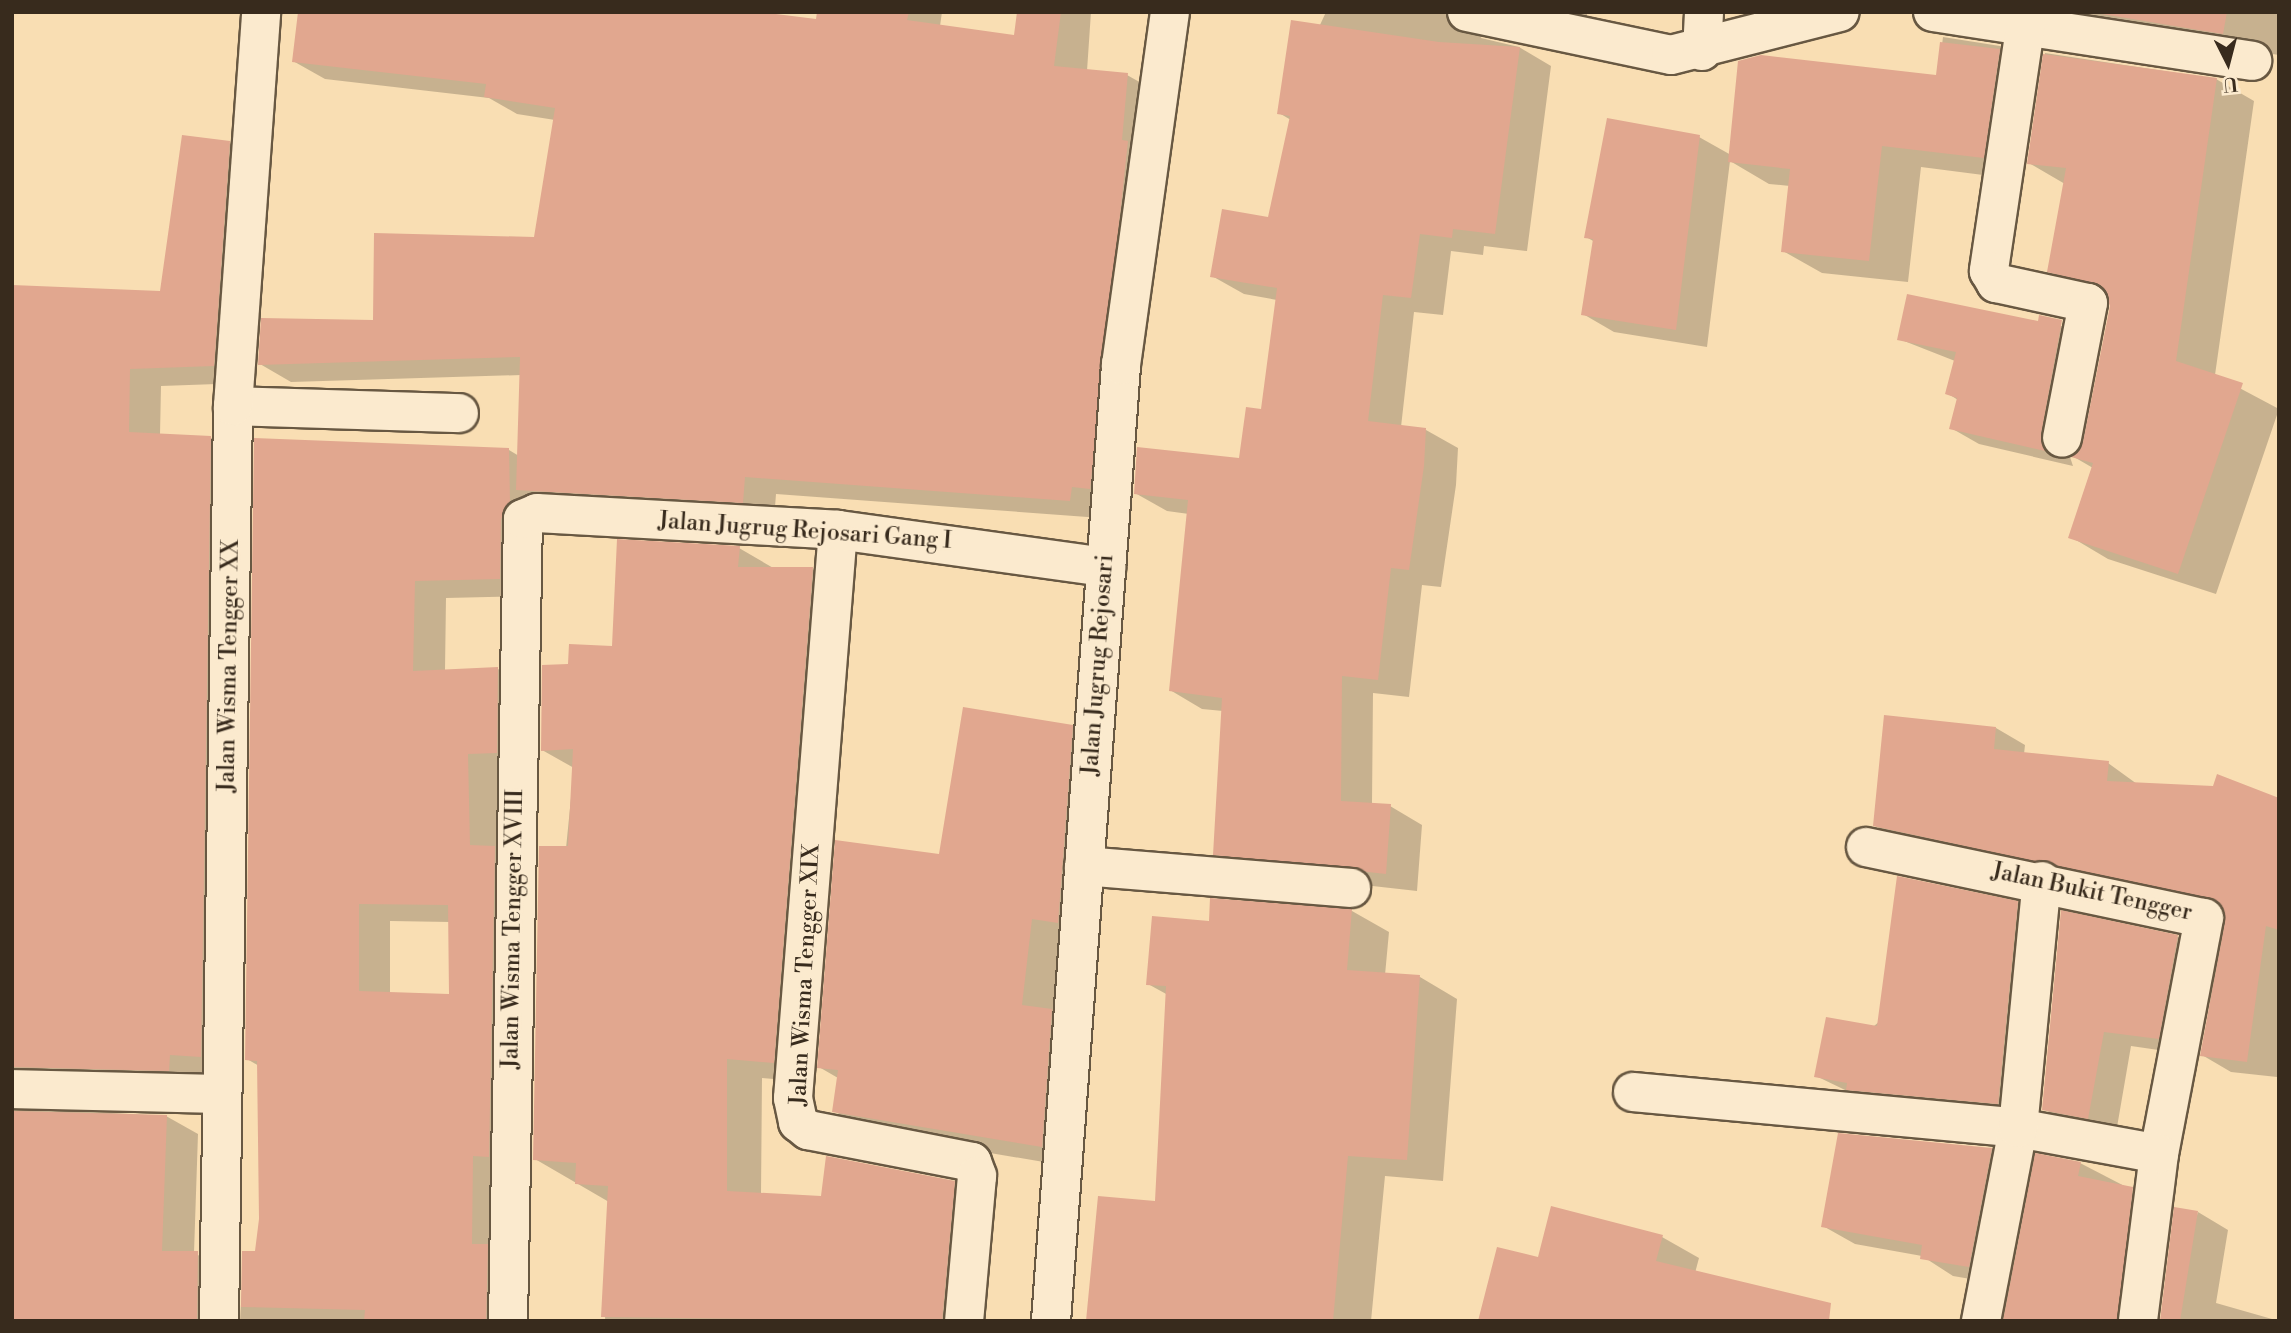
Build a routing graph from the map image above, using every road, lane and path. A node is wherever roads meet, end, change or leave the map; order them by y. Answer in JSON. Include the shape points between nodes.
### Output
{"nodes":[{"id":1,"x":261,"y":12,"type":"edge"},
{"id":2,"x":1170,"y":12,"type":"edge"},
{"id":3,"x":1467,"y":12,"type":"edge"},
{"id":4,"x":1704,"y":12,"type":"edge"},
{"id":5,"x":1840,"y":12,"type":"edge"},
{"id":6,"x":1933,"y":12,"type":"edge"},
{"id":7,"x":2026,"y":22,"type":"junction"},
{"id":8,"x":1702,"y":51,"type":"junction"},
{"id":9,"x":2252,"y":61,"type":"dead end"},
{"id":10,"x":233,"y":406,"type":"junction"},
{"id":11,"x":459,"y":413,"type":"dead end"},
{"id":12,"x":2062,"y":438,"type":"dead end"},
{"id":13,"x":838,"y":530,"type":"junction"},
{"id":14,"x":518,"y":537,"type":"joint"},
{"id":15,"x":1106,"y":567,"type":"junction"},
{"id":16,"x":1866,"y":847,"type":"dead end"},
{"id":17,"x":1084,"y":866,"type":"junction"},
{"id":18,"x":2042,"y":881,"type":"junction"},
{"id":19,"x":1351,"y":888,"type":"dead end"},
{"id":20,"x":12,"y":1089,"type":"edge"},
{"id":21,"x":1633,"y":1092,"type":"dead end"},
{"id":22,"x":222,"y":1094,"type":"junction"},
{"id":23,"x":2018,"y":1128,"type":"junction"},
{"id":24,"x":2160,"y":1154,"type":"junction"},
{"id":25,"x":219,"y":1321,"type":"edge"},
{"id":26,"x":508,"y":1321,"type":"edge"},
{"id":27,"x":964,"y":1321,"type":"edge"},
{"id":28,"x":1051,"y":1321,"type":"edge"},
{"id":29,"x":1981,"y":1321,"type":"edge"},
{"id":30,"x":2138,"y":1321,"type":"edge"}],
"edges":[{"from":1,"to":10,"type":"street","name":"Jalan Wisma Tengger XX"},
{"from":2,"to":15,"type":"street","name":"Jalan Jugrug Rejosari","via":[[1121,365]]},
{"from":3,"to":8,"type":"street","via":[[1658,55]]},
{"from":4,"to":8,"type":"street"},
{"from":5,"to":8,"type":"street"},
{"from":6,"to":7,"type":"street"},
{"from":7,"to":9,"type":"street"},
{"from":7,"to":12,"type":"street","via":[[1989,271],[1996,283],[2088,303]]},
{"from":10,"to":11,"type":"street"},
{"from":10,"to":22,"type":"street","name":"Jalan Wisma Tengger XX"},
{"from":13,"to":14,"type":"street","name":"Jalan Jugrug Rejosari Gang I","via":[[537,513],[523,519]]},
{"from":13,"to":15,"type":"street","name":"Jalan Jugrug Rejosari Gang I"},
{"from":13,"to":27,"type":"street","name":"Jalan Wisma Tengger XIX","via":[[793,1098],[799,1122],[808,1130],[972,1162],[977,1176]]},
{"from":14,"to":26,"type":"street","name":"Jalan Wisma Tengger XVIII"},
{"from":15,"to":17,"type":"street","name":"Jalan Jugrug Rejosari"},
{"from":16,"to":18,"type":"street","name":"Jalan Bukit Tengger"},
{"from":17,"to":19,"type":"street"},
{"from":17,"to":28,"type":"street","name":"Jalan Jugrug Rejosari"},
{"from":18,"to":23,"type":"street"},
{"from":18,"to":24,"type":"street","name":"Jalan Bukit Tengger","via":[[2204,918]]},
{"from":20,"to":22,"type":"street"},
{"from":21,"to":23,"type":"street"},
{"from":22,"to":25,"type":"street","name":"Jalan Wisma Tengger XX"},
{"from":23,"to":24,"type":"street"},
{"from":23,"to":29,"type":"street"},
{"from":24,"to":30,"type":"street","name":"Jalan Bukit Tengger"}]}
